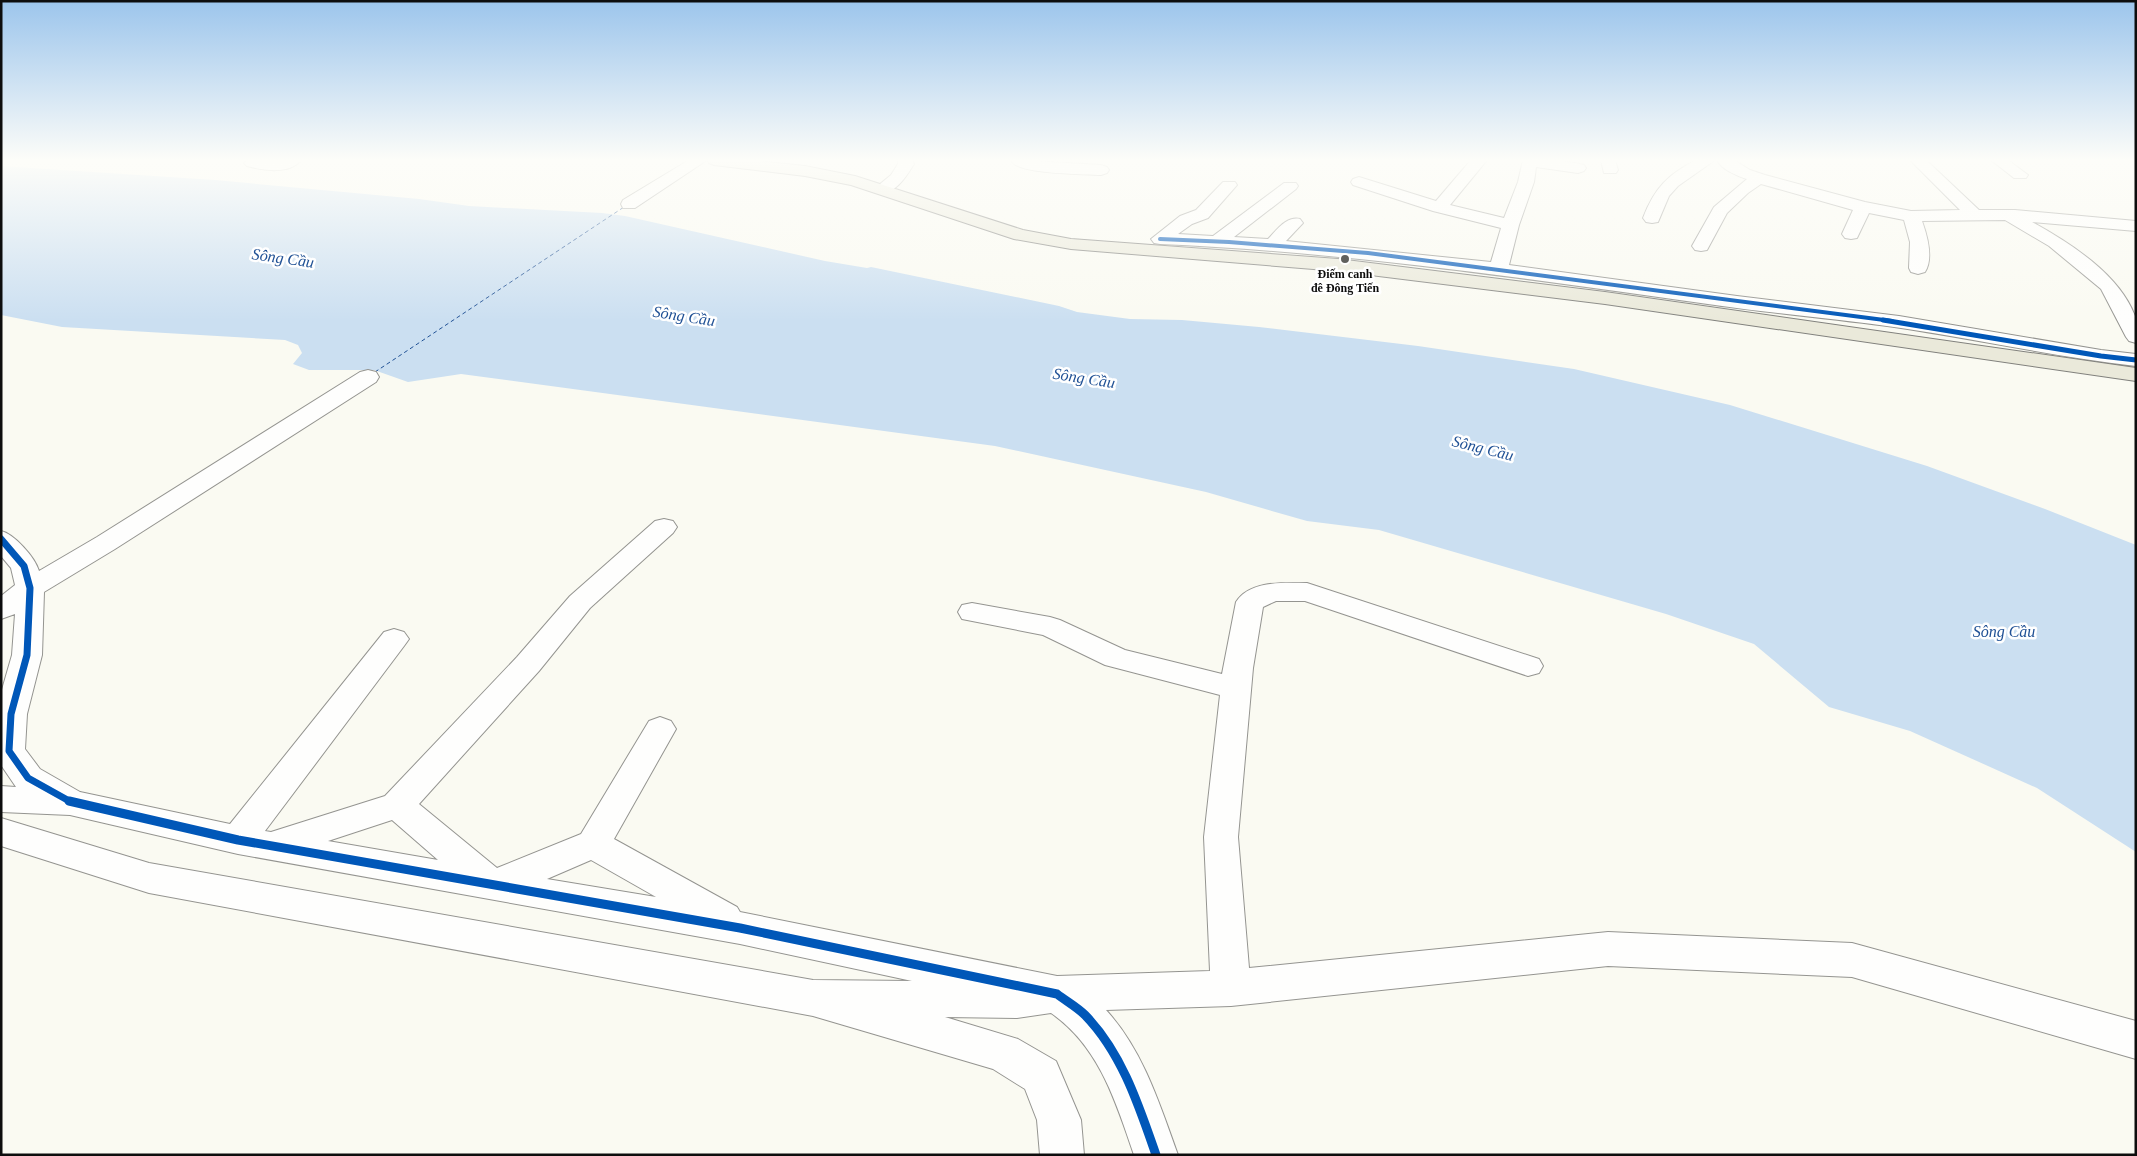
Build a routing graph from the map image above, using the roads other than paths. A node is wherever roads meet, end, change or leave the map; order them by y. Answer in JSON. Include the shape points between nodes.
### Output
{"nodes":[{"id":1,"x":957,"y":214,"type":"edge"},
{"id":2,"x":1202,"y":214,"type":"edge"},
{"id":3,"x":1253,"y":214,"type":"edge"},
{"id":4,"x":1466,"y":214,"type":"edge"},
{"id":5,"x":1514,"y":214,"type":"edge"},
{"id":6,"x":1653,"y":214,"type":"edge"},
{"id":7,"x":1718,"y":214,"type":"edge"},
{"id":8,"x":1860,"y":214,"type":"edge"},
{"id":9,"x":1900,"y":214,"type":"edge"},
{"id":10,"x":1974,"y":215,"type":"joint"},
{"id":11,"x":2008,"y":215,"type":"junction"},
{"id":12,"x":1911,"y":216,"type":"junction"},
{"id":13,"x":1652,"y":218,"type":"dead end"},
{"id":14,"x":1294,"y":223,"type":"dead end"},
{"id":15,"x":1510,"y":225,"type":"junction"},
{"id":16,"x":2136,"y":226,"type":"edge"},
{"id":17,"x":1851,"y":234,"type":"dead end"},
{"id":18,"x":1160,"y":239,"type":"junction"},
{"id":19,"x":1051,"y":241,"type":"junction"},
{"id":20,"x":1218,"y":241,"type":"junction"},
{"id":21,"x":1271,"y":246,"type":"junction"},
{"id":22,"x":1701,"y":246,"type":"dead end"},
{"id":23,"x":1338,"y":265,"type":"junction"},
{"id":24,"x":1499,"y":268,"type":"junction"},
{"id":25,"x":1918,"y":268,"type":"dead end"},
{"id":26,"x":1897,"y":322,"type":"junction"},
{"id":27,"x":2136,"y":337,"type":"edge"},
{"id":28,"x":2136,"y":360,"type":"edge"},
{"id":29,"x":2065,"y":364,"type":"junction"},
{"id":30,"x":2136,"y":375,"type":"edge"},
{"id":31,"x":368,"y":377,"type":"dead end"},
{"id":32,"x":664,"y":527,"type":"dead end"},
{"id":33,"x":1,"y":539,"type":"edge"},
{"id":34,"x":30,"y":588,"type":"junction"},
{"id":35,"x":1,"y":610,"type":"edge"},
{"id":36,"x":972,"y":612,"type":"dead end"},
{"id":37,"x":394,"y":639,"type":"dead end"},
{"id":38,"x":1528,"y":666,"type":"dead end"},
{"id":39,"x":1236,"y":688,"type":"junction"},
{"id":40,"x":660,"y":729,"type":"dead end"},
{"id":41,"x":1,"y":800,"type":"edge"},
{"id":42,"x":72,"y":803,"type":"junction"},
{"id":43,"x":398,"y":804,"type":"junction"},
{"id":44,"x":1,"y":832,"type":"edge"},
{"id":45,"x":255,"y":843,"type":"junction"},
{"id":46,"x":593,"y":844,"type":"junction"},
{"id":47,"x":493,"y":886,"type":"junction"},
{"id":48,"x":740,"y":928,"type":"junction"},
{"id":49,"x":1231,"y":988,"type":"junction"},
{"id":50,"x":1057,"y":994,"type":"junction"},
{"id":51,"x":813,"y":998,"type":"junction"},
{"id":52,"x":2136,"y":1040,"type":"edge"},
{"id":53,"x":1062,"y":1155,"type":"edge"},
{"id":54,"x":1156,"y":1155,"type":"edge"}],
"edges":[{"from":1,"to":19,"type":"main road","via":[[1020,235]]},
{"from":2,"to":18,"type":"street","via":[[1186,220]]},
{"from":3,"to":20,"type":"street"},
{"from":4,"to":15,"type":"street"},
{"from":5,"to":15,"type":"street"},
{"from":6,"to":13,"type":"street"},
{"from":7,"to":22,"type":"street"},
{"from":8,"to":17,"type":"street"},
{"from":9,"to":12,"type":"street"},
{"from":10,"to":11,"type":"street"},
{"from":10,"to":12,"type":"street"},
{"from":11,"to":16,"type":"street"},
{"from":11,"to":27,"type":"street","via":[[2055,242],[2118,287]]},
{"from":12,"to":25,"type":"street","via":[[1917,230]]},
{"from":14,"to":21,"type":"street"},
{"from":15,"to":24,"type":"street"},
{"from":18,"to":19,"type":"main road"},
{"from":18,"to":20,"type":"street"},
{"from":19,"to":23,"type":"main road"},
{"from":20,"to":21,"type":"street"},
{"from":21,"to":24,"type":"street"},
{"from":23,"to":24,"type":"main road"},
{"from":23,"to":29,"type":"main road","via":[[1686,308]]},
{"from":24,"to":26,"type":"street"},
{"from":26,"to":28,"type":"street"},
{"from":26,"to":29,"type":"main road"},
{"from":29,"to":30,"type":"main road"},
{"from":31,"to":34,"type":"street"},
{"from":32,"to":43,"type":"street","via":[[580,602],[528,664]]},
{"from":33,"to":34,"type":"street","via":[[24,566]]},
{"from":34,"to":35,"type":"street"},
{"from":34,"to":42,"type":"street","via":[[27,655],[11,714],[8,751],[28,778]]},
{"from":36,"to":39,"type":"street","via":[[1050,627],[1116,658]]},
{"from":37,"to":45,"type":"street"},
{"from":38,"to":39,"type":"street","via":[[1307,592],[1272,592],[1250,602]]},
{"from":39,"to":49,"type":"street","via":[[1221,837]]},
{"from":40,"to":46,"type":"street"},
{"from":41,"to":42,"type":"street"},
{"from":42,"to":45,"type":"street"},
{"from":43,"to":45,"type":"street"},
{"from":43,"to":47,"type":"street"},
{"from":44,"to":51,"type":"street","via":[[149,878]]},
{"from":45,"to":47,"type":"street"},
{"from":46,"to":47,"type":"street"},
{"from":46,"to":48,"type":"street"},
{"from":47,"to":48,"type":"street"},
{"from":48,"to":50,"type":"street"},
{"from":49,"to":50,"type":"street"},
{"from":49,"to":52,"type":"street","via":[[1608,949],[1852,960]]},
{"from":50,"to":51,"type":"street","via":[[1017,1000]]},
{"from":50,"to":54,"type":"street","via":[[1084,1014],[1111,1047],[1134,1091]]},
{"from":51,"to":53,"type":"street","via":[[1003,1053],[1041,1075],[1059,1120]]}]}
